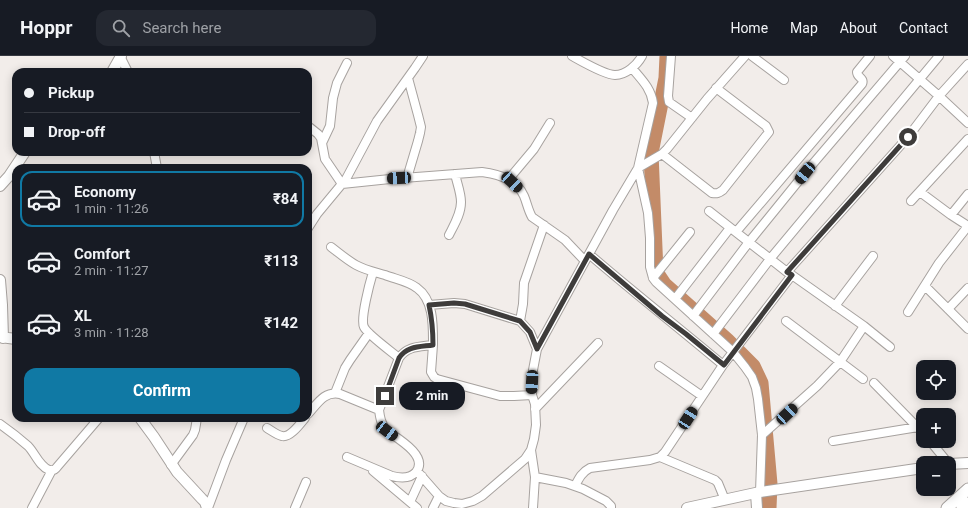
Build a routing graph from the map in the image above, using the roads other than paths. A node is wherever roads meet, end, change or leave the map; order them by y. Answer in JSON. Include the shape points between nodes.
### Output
{"nodes":[{"id":1,"x":423,"y":56,"type":"edge"},
{"id":2,"x":572,"y":56,"type":"edge"},
{"id":3,"x":642,"y":56,"type":"edge"},
{"id":4,"x":671,"y":56,"type":"edge"},
{"id":5,"x":745,"y":56,"type":"edge"},
{"id":6,"x":752,"y":56,"type":"edge"},
{"id":7,"x":870,"y":56,"type":"edge"},
{"id":8,"x":893,"y":56,"type":"edge"},
{"id":9,"x":940,"y":56,"type":"edge"},
{"id":10,"x":121,"y":57,"type":"edge"},
{"id":11,"x":902,"y":59,"type":"edge"},
{"id":12,"x":347,"y":63,"type":"dead end"},
{"id":13,"x":968,"y":64,"type":"edge"},
{"id":14,"x":114,"y":68,"type":"edge"},
{"id":15,"x":126,"y":68,"type":"edge"},
{"id":16,"x":632,"y":68,"type":"junction"},
{"id":17,"x":408,"y":78,"type":"junction"},
{"id":18,"x":919,"y":79,"type":"junction"},
{"id":19,"x":784,"y":80,"type":"dead end"},
{"id":20,"x":716,"y":88,"type":"junction"},
{"id":21,"x":939,"y":96,"type":"junction"},
{"id":22,"x":692,"y":118,"type":"junction"},
{"id":23,"x":550,"y":123,"type":"dead end"},
{"id":24,"x":968,"y":123,"type":"edge"},
{"id":25,"x":312,"y":129,"type":"edge"},
{"id":26,"x":968,"y":139,"type":"edge"},
{"id":27,"x":322,"y":143,"type":"junction"},
{"id":28,"x":659,"y":155,"type":"junction"},
{"id":29,"x":638,"y":168,"type":"junction"},
{"id":30,"x":12,"y":172,"type":"edge"},
{"id":31,"x":455,"y":174,"type":"junction"},
{"id":32,"x":407,"y":178,"type":"junction"},
{"id":33,"x":508,"y":180,"type":"junction"},
{"id":34,"x":342,"y":184,"type":"junction"},
{"id":35,"x":0,"y":186,"type":"edge"},
{"id":36,"x":920,"y":192,"type":"junction"},
{"id":37,"x":968,"y":194,"type":"edge"},
{"id":38,"x":912,"y":201,"type":"dead end"},
{"id":39,"x":709,"y":211,"type":"dead end"},
{"id":40,"x":317,"y":214,"type":"junction"},
{"id":41,"x":951,"y":215,"type":"junction"},
{"id":42,"x":312,"y":217,"type":"edge"},
{"id":43,"x":312,"y":222,"type":"edge"},
{"id":44,"x":544,"y":225,"type":"junction"},
{"id":45,"x":968,"y":226,"type":"edge"},
{"id":46,"x":733,"y":230,"type":"junction"},
{"id":47,"x":690,"y":232,"type":"dead end"},
{"id":48,"x":449,"y":235,"type":"dead end"},
{"id":49,"x":749,"y":242,"type":"junction"},
{"id":50,"x":331,"y":247,"type":"dead end"},
{"id":51,"x":873,"y":256,"type":"dead end"},
{"id":52,"x":587,"y":257,"type":"junction"},
{"id":53,"x":770,"y":259,"type":"junction"},
{"id":54,"x":373,"y":272,"type":"junction"},
{"id":55,"x":789,"y":274,"type":"junction"},
{"id":56,"x":653,"y":278,"type":"junction"},
{"id":57,"x":0,"y":280,"type":"edge"},
{"id":58,"x":925,"y":286,"type":"junction"},
{"id":59,"x":968,"y":288,"type":"edge"},
{"id":60,"x":675,"y":299,"type":"junction"},
{"id":61,"x":429,"y":305,"type":"junction"},
{"id":62,"x":835,"y":306,"type":"junction"},
{"id":63,"x":948,"y":309,"type":"junction"},
{"id":64,"x":908,"y":312,"type":"dead end"},
{"id":65,"x":693,"y":316,"type":"junction"},
{"id":66,"x":520,"y":321,"type":"junction"},
{"id":67,"x":786,"y":321,"type":"dead end"},
{"id":68,"x":864,"y":326,"type":"junction"},
{"id":69,"x":968,"y":329,"type":"edge"},
{"id":70,"x":369,"y":333,"type":"junction"},
{"id":71,"x":713,"y":334,"type":"junction"},
{"id":72,"x":2,"y":337,"type":"edge"},
{"id":73,"x":12,"y":338,"type":"edge"},
{"id":74,"x":598,"y":343,"type":"dead end"},
{"id":75,"x":433,"y":345,"type":"junction"},
{"id":76,"x":890,"y":347,"type":"dead end"},
{"id":77,"x":537,"y":349,"type":"junction"},
{"id":78,"x":733,"y":352,"type":"junction"},
{"id":79,"x":399,"y":358,"type":"junction"},
{"id":80,"x":840,"y":362,"type":"junction"},
{"id":81,"x":724,"y":365,"type":"junction"},
{"id":82,"x":659,"y":366,"type":"dead end"},
{"id":83,"x":863,"y":379,"type":"dead end"},
{"id":84,"x":874,"y":383,"type":"dead end"},
{"id":85,"x":336,"y":393,"type":"junction"},
{"id":86,"x":532,"y":395,"type":"junction"},
{"id":87,"x":702,"y":396,"type":"junction"},
{"id":88,"x":535,"y":409,"type":"junction"},
{"id":89,"x":312,"y":410,"type":"edge"},
{"id":90,"x":379,"y":410,"type":"junction"},
{"id":91,"x":95,"y":422,"type":"edge"},
{"id":92,"x":143,"y":422,"type":"edge"},
{"id":93,"x":196,"y":422,"type":"edge"},
{"id":94,"x":242,"y":422,"type":"edge"},
{"id":95,"x":301,"y":422,"type":"edge"},
{"id":96,"x":0,"y":424,"type":"edge"},
{"id":97,"x":916,"y":425,"type":"edge"},
{"id":98,"x":267,"y":428,"type":"dead end"},
{"id":99,"x":916,"y":431,"type":"edge"},
{"id":100,"x":762,"y":435,"type":"junction"},
{"id":101,"x":833,"y":441,"type":"dead end"},
{"id":102,"x":936,"y":448,"type":"edge"},
{"id":103,"x":530,"y":450,"type":"junction"},
{"id":104,"x":942,"y":456,"type":"edge"},
{"id":105,"x":660,"y":457,"type":"junction"},
{"id":106,"x":347,"y":458,"type":"dead end"},
{"id":107,"x":968,"y":463,"type":"edge"},
{"id":108,"x":956,"y":464,"type":"edge"},
{"id":109,"x":171,"y":465,"type":"junction"},
{"id":110,"x":916,"y":469,"type":"edge"},
{"id":111,"x":52,"y":470,"type":"junction"},
{"id":112,"x":419,"y":474,"type":"junction"},
{"id":113,"x":535,"y":477,"type":"junction"},
{"id":114,"x":386,"y":478,"type":"junction"},
{"id":115,"x":306,"y":482,"type":"dead end"},
{"id":116,"x":575,"y":486,"type":"junction"},
{"id":117,"x":968,"y":489,"type":"edge"},
{"id":118,"x":763,"y":492,"type":"junction"},
{"id":119,"x":439,"y":496,"type":"junction"},
{"id":120,"x":725,"y":500,"type":"junction"},
{"id":121,"x":968,"y":503,"type":"edge"},
{"id":122,"x":413,"y":505,"type":"edge"},
{"id":123,"x":32,"y":508,"type":"edge"},
{"id":124,"x":207,"y":508,"type":"edge"},
{"id":125,"x":294,"y":508,"type":"edge"},
{"id":126,"x":433,"y":508,"type":"edge"},
{"id":127,"x":533,"y":508,"type":"edge"},
{"id":128,"x":611,"y":508,"type":"edge"},
{"id":129,"x":687,"y":508,"type":"edge"},
{"id":130,"x":757,"y":508,"type":"edge"},
{"id":131,"x":947,"y":508,"type":"edge"},
{"id":132,"x":962,"y":508,"type":"edge"}],
"edges":[{"from":1,"to":17,"type":"street"},
{"from":2,"to":16,"type":"street","via":[[615,75]]},
{"from":3,"to":16,"type":"street"},
{"from":4,"to":22,"type":"street","via":[[668,100]]},
{"from":5,"to":20,"type":"street"},
{"from":6,"to":19,"type":"street"},
{"from":7,"to":46,"type":"street","via":[[857,72],[863,80],[862,84]]},
{"from":8,"to":11,"type":"street"},
{"from":9,"to":18,"type":"street"},
{"from":10,"to":14,"type":"street"},
{"from":10,"to":15,"type":"street"},
{"from":11,"to":18,"type":"street"},
{"from":11,"to":49,"type":"street"},
{"from":12,"to":27,"type":"street","via":[[337,83],[330,126]]},
{"from":13,"to":21,"type":"street"},
{"from":16,"to":29,"type":"street","via":[[652,94],[653,103]]},
{"from":17,"to":32,"type":"street","via":[[421,127]]},
{"from":17,"to":34,"type":"street","via":[[377,121]]},
{"from":18,"to":21,"type":"street"},
{"from":18,"to":53,"type":"street"},
{"from":20,"to":22,"type":"street"},
{"from":20,"to":28,"type":"street","via":[[766,126],[769,132],[723,190],[716,194],[712,193]]},
{"from":21,"to":24,"type":"street"},
{"from":21,"to":55,"type":"street","via":[[908,137]]},
{"from":22,"to":28,"type":"street"},
{"from":23,"to":33,"type":"street","via":[[534,149]]},
{"from":25,"to":27,"type":"street","via":[[318,134]]},
{"from":26,"to":36,"type":"street"},
{"from":27,"to":34,"type":"street","via":[[326,159]]},
{"from":28,"to":29,"type":"street"},
{"from":29,"to":52,"type":"street"},
{"from":29,"to":56,"type":"street","via":[[648,213],[650,268]]},
{"from":30,"to":35,"type":"street"},
{"from":31,"to":32,"type":"street"},
{"from":31,"to":33,"type":"street","via":[[493,173]]},
{"from":31,"to":48,"type":"street","via":[[461,202],[458,218]]},
{"from":32,"to":34,"type":"street"},
{"from":33,"to":44,"type":"street","via":[[519,188],[532,217]]},
{"from":34,"to":40,"type":"street"},
{"from":36,"to":38,"type":"street"},
{"from":36,"to":41,"type":"street"},
{"from":37,"to":41,"type":"street"},
{"from":39,"to":46,"type":"street"},
{"from":40,"to":42,"type":"street"},
{"from":40,"to":43,"type":"street"},
{"from":41,"to":45,"type":"street"},
{"from":44,"to":52,"type":"street"},
{"from":44,"to":66,"type":"street","via":[[524,283]]},
{"from":45,"to":58,"type":"street"},
{"from":46,"to":49,"type":"street"},
{"from":46,"to":60,"type":"street"},
{"from":47,"to":56,"type":"street"},
{"from":49,"to":53,"type":"street"},
{"from":49,"to":65,"type":"street"},
{"from":50,"to":54,"type":"street","via":[[355,265]]},
{"from":51,"to":62,"type":"street"},
{"from":52,"to":77,"type":"street"},
{"from":52,"to":81,"type":"street"},
{"from":53,"to":55,"type":"street"},
{"from":53,"to":71,"type":"street"},
{"from":54,"to":61,"type":"street","via":[[417,288]]},
{"from":54,"to":70,"type":"street","via":[[362,318],[363,327]]},
{"from":55,"to":62,"type":"street"},
{"from":55,"to":78,"type":"street","via":[[770,304]]},
{"from":56,"to":60,"type":"street"},
{"from":57,"to":72,"type":"street"},
{"from":58,"to":63,"type":"street"},
{"from":58,"to":64,"type":"street"},
{"from":59,"to":63,"type":"street"},
{"from":60,"to":65,"type":"street"},
{"from":61,"to":66,"type":"street","via":[[465,304]]},
{"from":61,"to":75,"type":"street"},
{"from":62,"to":68,"type":"street"},
{"from":63,"to":69,"type":"street"},
{"from":65,"to":71,"type":"street"},
{"from":66,"to":77,"type":"street","via":[[530,332]]},
{"from":67,"to":80,"type":"street"},
{"from":68,"to":76,"type":"street"},
{"from":68,"to":80,"type":"street"},
{"from":70,"to":79,"type":"street"},
{"from":70,"to":85,"type":"street","via":[[345,368]]},
{"from":71,"to":78,"type":"street"},
{"from":72,"to":73,"type":"street"},
{"from":74,"to":88,"type":"street"},
{"from":75,"to":79,"type":"street","via":[[408,350]]},
{"from":75,"to":86,"type":"street","via":[[431,372],[437,379],[500,396]]},
{"from":77,"to":86,"type":"street"},
{"from":78,"to":81,"type":"street"},
{"from":78,"to":100,"type":"street","via":[[745,367],[756,388]]},
{"from":79,"to":90,"type":"street"},
{"from":80,"to":83,"type":"street"},
{"from":80,"to":100,"type":"street"},
{"from":81,"to":87,"type":"street"},
{"from":82,"to":87,"type":"street"},
{"from":84,"to":97,"type":"street"},
{"from":85,"to":89,"type":"street","via":[[324,397]]},
{"from":85,"to":90,"type":"street"},
{"from":86,"to":88,"type":"street"},
{"from":87,"to":105,"type":"street"},
{"from":88,"to":103,"type":"street","via":[[536,425]]},
{"from":90,"to":112,"type":"street","via":[[381,422],[387,431],[415,453]]},
{"from":91,"to":111,"type":"street","via":[[55,470]]},
{"from":92,"to":109,"type":"street"},
{"from":93,"to":109,"type":"street","via":[[195,430]]},
{"from":94,"to":124,"type":"street"},
{"from":95,"to":98,"type":"street","via":[[291,434],[283,437]]},
{"from":96,"to":111,"type":"street","via":[[20,439],[47,469]]},
{"from":99,"to":101,"type":"street"},
{"from":100,"to":118,"type":"street"},
{"from":102,"to":104,"type":"street"},
{"from":103,"to":113,"type":"street"},
{"from":103,"to":119,"type":"street","via":[[525,459],[473,501],[454,503]]},
{"from":105,"to":116,"type":"street","via":[[590,468],[585,470]]},
{"from":105,"to":120,"type":"street","via":[[715,480]]},
{"from":106,"to":114,"type":"street","via":[[369,467]]},
{"from":107,"to":108,"type":"street"},
{"from":109,"to":124,"type":"street","via":[[205,502]]},
{"from":110,"to":118,"type":"street"},
{"from":111,"to":123,"type":"street"},
{"from":112,"to":114,"type":"street"},
{"from":112,"to":119,"type":"street"},
{"from":112,"to":122,"type":"street"},
{"from":113,"to":116,"type":"street"},
{"from":113,"to":127,"type":"street"},
{"from":114,"to":122,"type":"street"},
{"from":115,"to":125,"type":"street"},
{"from":116,"to":128,"type":"street","via":[[600,497]]},
{"from":117,"to":131,"type":"main road"},
{"from":118,"to":120,"type":"street"},
{"from":118,"to":130,"type":"street"},
{"from":119,"to":126,"type":"street"},
{"from":120,"to":129,"type":"street"},
{"from":121,"to":132,"type":"main road"}]}
